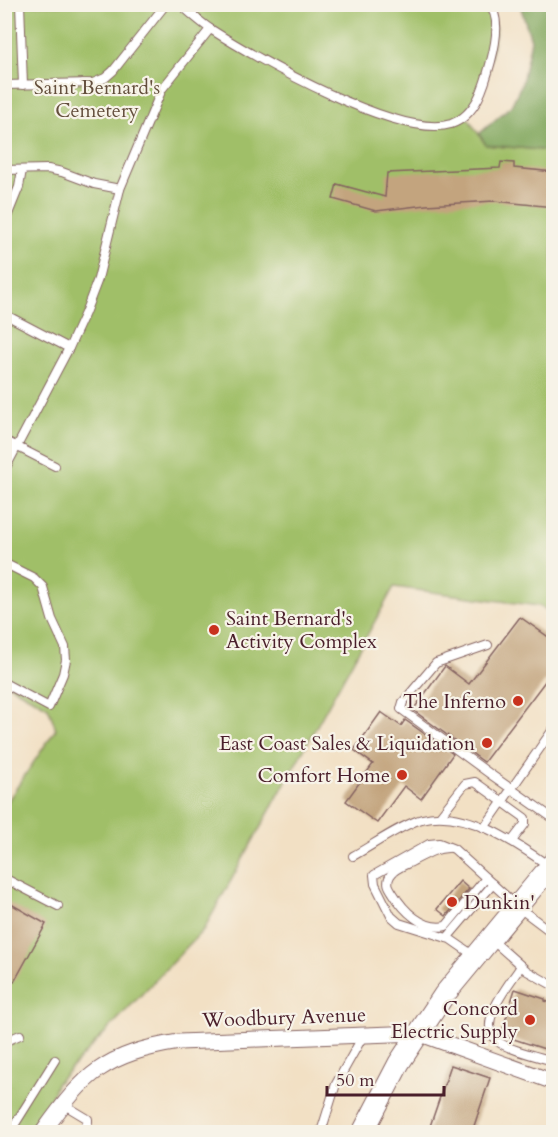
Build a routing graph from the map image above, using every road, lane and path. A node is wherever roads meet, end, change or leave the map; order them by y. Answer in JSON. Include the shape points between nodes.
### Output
{"nodes":[{"id":1,"x":20,"y":4,"type":"edge"},
{"id":2,"x":166,"y":4,"type":"edge"},
{"id":3,"x":180,"y":4,"type":"edge"},
{"id":4,"x":488,"y":4,"type":"edge"},
{"id":5,"x":210,"y":29,"type":"junction"},
{"id":6,"x":4,"y":85,"type":"edge"},
{"id":7,"x":24,"y":85,"type":"junction"},
{"id":8,"x":4,"y":170,"type":"edge"},
{"id":9,"x":22,"y":170,"type":"junction"},
{"id":10,"x":120,"y":189,"type":"junction"},
{"id":11,"x":4,"y":224,"type":"edge"},
{"id":12,"x":4,"y":314,"type":"edge"},
{"id":13,"x":69,"y":348,"type":"junction"},
{"id":14,"x":4,"y":440,"type":"edge"},
{"id":15,"x":17,"y":447,"type":"junction"},
{"id":16,"x":55,"y":466,"type":"dead end"},
{"id":17,"x":4,"y":471,"type":"edge"},
{"id":18,"x":4,"y":563,"type":"edge"},
{"id":19,"x":488,"y":645,"type":"dead end"},
{"id":20,"x":4,"y":683,"type":"edge"},
{"id":21,"x":554,"y":728,"type":"edge"},
{"id":22,"x":510,"y":789,"type":"junction"},
{"id":23,"x":502,"y":801,"type":"junction"},
{"id":24,"x":440,"y":816,"type":"junction"},
{"id":25,"x":554,"y":819,"type":"edge"},
{"id":26,"x":484,"y":828,"type":"junction"},
{"id":27,"x":512,"y":842,"type":"junction"},
{"id":28,"x":458,"y":853,"type":"junction"},
{"id":29,"x":353,"y":856,"type":"dead end"},
{"id":30,"x":552,"y":864,"type":"edge"},
{"id":31,"x":4,"y":878,"type":"edge"},
{"id":32,"x":486,"y":878,"type":"junction"},
{"id":33,"x":493,"y":884,"type":"junction"},
{"id":34,"x":58,"y":906,"type":"dead end"},
{"id":35,"x":518,"y":907,"type":"junction"},
{"id":36,"x":554,"y":934,"type":"edge"},
{"id":37,"x":447,"y":938,"type":"junction"},
{"id":38,"x":491,"y":939,"type":"junction"},
{"id":39,"x":475,"y":957,"type":"junction"},
{"id":40,"x":521,"y":966,"type":"junction"},
{"id":41,"x":554,"y":986,"type":"edge"},
{"id":42,"x":418,"y":1034,"type":"junction"},
{"id":43,"x":20,"y":1035,"type":"dead end"},
{"id":44,"x":364,"y":1035,"type":"junction"},
{"id":45,"x":4,"y":1042,"type":"edge"},
{"id":46,"x":501,"y":1044,"type":"junction"},
{"id":47,"x":55,"y":1060,"type":"dead end"},
{"id":48,"x":554,"y":1061,"type":"edge"},
{"id":49,"x":495,"y":1062,"type":"junction"},
{"id":50,"x":554,"y":1082,"type":"edge"},
{"id":51,"x":63,"y":1104,"type":"junction"},
{"id":52,"x":10,"y":1132,"type":"edge"},
{"id":53,"x":43,"y":1132,"type":"edge"},
{"id":54,"x":82,"y":1132,"type":"edge"},
{"id":55,"x":321,"y":1132,"type":"edge"},
{"id":56,"x":363,"y":1132,"type":"edge"}],
"edges":[{"from":1,"to":7,"type":"lane"},
{"from":2,"to":7,"type":"lane","via":[[105,78],[93,83]]},
{"from":3,"to":5,"type":"lane"},
{"from":4,"to":5,"type":"lane","via":[[495,14],[494,51],[475,106],[452,124],[436,126],[417,126],[341,98],[272,67]]},
{"from":5,"to":10,"type":"lane","via":[[162,89]]},
{"from":6,"to":7,"type":"lane"},
{"from":8,"to":9,"type":"lane"},
{"from":9,"to":10,"type":"lane","via":[[48,169]]},
{"from":9,"to":11,"type":"lane"},
{"from":10,"to":13,"type":"lane","via":[[98,279]]},
{"from":12,"to":13,"type":"lane"},
{"from":13,"to":15,"type":"lane"},
{"from":14,"to":15,"type":"lane"},
{"from":15,"to":16,"type":"lane"},
{"from":15,"to":17,"type":"lane"},
{"from":18,"to":20,"type":"lane","via":[[43,587],[66,655],[63,674],[49,707]]},
{"from":19,"to":22,"type":"lane","via":[[436,663],[401,708]]},
{"from":21,"to":22,"type":"lane"},
{"from":22,"to":23,"type":"lane"},
{"from":22,"to":25,"type":"lane"},
{"from":23,"to":24,"type":"lane","via":[[469,782]]},
{"from":23,"to":26,"type":"lane"},
{"from":23,"to":27,"type":"lane","via":[[526,821]]},
{"from":24,"to":26,"type":"lane"},
{"from":24,"to":29,"type":"lane","via":[[415,821]]},
{"from":26,"to":27,"type":"lane"},
{"from":27,"to":30,"type":"lane"},
{"from":28,"to":32,"type":"lane"},
{"from":28,"to":32,"type":"lane","via":[[449,848],[439,849],[393,871],[388,885],[404,909],[417,920],[446,926]]},
{"from":28,"to":37,"type":"lane","via":[[444,844],[429,844],[377,872],[374,878],[391,916],[399,924]]},
{"from":30,"to":35,"type":"main road"},
{"from":31,"to":34,"type":"lane"},
{"from":32,"to":33,"type":"lane"},
{"from":33,"to":35,"type":"lane"},
{"from":33,"to":37,"type":"lane"},
{"from":35,"to":36,"type":"lane"},
{"from":35,"to":38,"type":"main road"},
{"from":37,"to":39,"type":"lane"},
{"from":38,"to":39,"type":"main road"},
{"from":38,"to":40,"type":"lane"},
{"from":39,"to":42,"type":"main road"},
{"from":40,"to":41,"type":"lane"},
{"from":40,"to":46,"type":"lane","via":[[490,1019],[490,1032]]},
{"from":42,"to":44,"type":"street","name":"Woodbury Avenue"},
{"from":42,"to":49,"type":"street","name":"Woodbury Avenue"},
{"from":42,"to":56,"type":"main road"},
{"from":43,"to":45,"type":"lane"},
{"from":44,"to":51,"type":"street","name":"Woodbury Avenue","via":[[179,1042],[141,1049],[91,1074]]},
{"from":44,"to":55,"type":"lane","via":[[336,1084]]},
{"from":46,"to":48,"type":"lane"},
{"from":46,"to":49,"type":"lane"},
{"from":47,"to":52,"type":"lane"},
{"from":49,"to":50,"type":"street","name":"Woodbury Avenue"},
{"from":51,"to":53,"type":"street","name":"Woodbury Avenue"},
{"from":51,"to":54,"type":"lane","via":[[88,1119]]}]}
